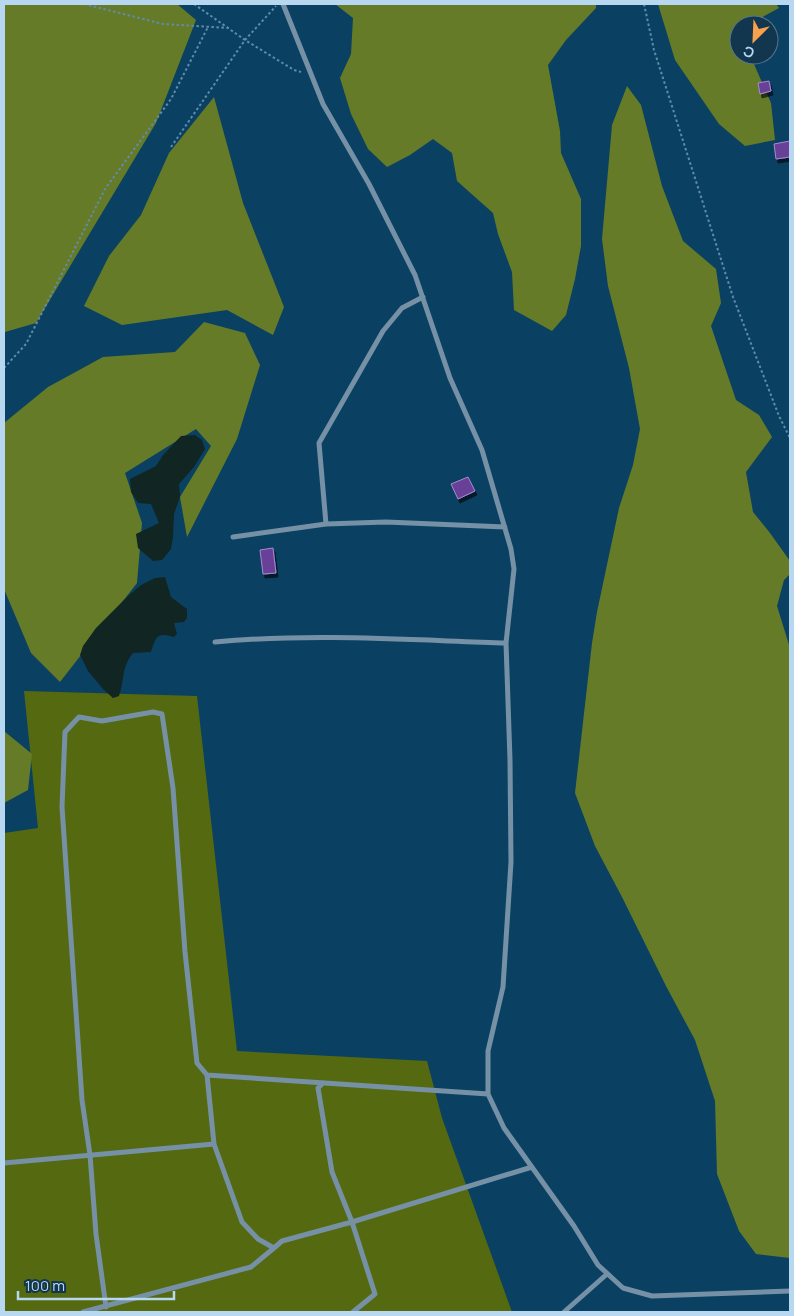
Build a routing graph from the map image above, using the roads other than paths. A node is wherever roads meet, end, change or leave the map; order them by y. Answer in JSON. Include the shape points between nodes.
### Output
{"nodes":[{"id":1,"x":283,"y":4,"type":"edge"},
{"id":2,"x":423,"y":297,"type":"junction"},
{"id":3,"x":326,"y":524,"type":"junction"},
{"id":4,"x":505,"y":527,"type":"junction"},
{"id":5,"x":233,"y":537,"type":"dead end"},
{"id":6,"x":215,"y":642,"type":"dead end"},
{"id":7,"x":506,"y":643,"type":"junction"},
{"id":8,"x":207,"y":1075,"type":"junction"},
{"id":9,"x":323,"y":1083,"type":"junction"},
{"id":10,"x":488,"y":1094,"type":"junction"},
{"id":11,"x":214,"y":1144,"type":"junction"},
{"id":12,"x":90,"y":1155,"type":"junction"},
{"id":13,"x":4,"y":1163,"type":"edge"},
{"id":14,"x":532,"y":1167,"type":"junction"},
{"id":15,"x":352,"y":1222,"type":"junction"},
{"id":16,"x":274,"y":1248,"type":"junction"},
{"id":17,"x":608,"y":1274,"type":"junction"},
{"id":18,"x":790,"y":1291,"type":"edge"},
{"id":19,"x":106,"y":1307,"type":"junction"},
{"id":20,"x":83,"y":1312,"type":"edge"},
{"id":21,"x":354,"y":1312,"type":"edge"},
{"id":22,"x":564,"y":1312,"type":"edge"}],
"edges":[{"from":1,"to":2,"type":"street","via":[[323,104],[369,184]]},
{"from":2,"to":3,"type":"street","via":[[402,308],[383,330],[318,443]]},
{"from":2,"to":4,"type":"street","via":[[450,378],[482,450]]},
{"from":3,"to":4,"type":"street","via":[[386,522]]},
{"from":3,"to":5,"type":"street"},
{"from":4,"to":7,"type":"street","via":[[514,570]]},
{"from":6,"to":7,"type":"street","via":[[335,637]]},
{"from":7,"to":10,"type":"street","via":[[511,862],[503,987],[488,1052]]},
{"from":8,"to":9,"type":"street"},
{"from":8,"to":11,"type":"street"},
{"from":8,"to":12,"type":"street","via":[[197,1063],[173,788],[162,714],[153,712],[102,720],[79,717],[65,732],[62,807],[82,1100]]},
{"from":9,"to":10,"type":"street"},
{"from":9,"to":15,"type":"street","via":[[318,1088],[332,1172]]},
{"from":10,"to":14,"type":"street","via":[[504,1128]]},
{"from":11,"to":12,"type":"street"},
{"from":11,"to":16,"type":"street","via":[[242,1222],[258,1239]]},
{"from":12,"to":13,"type":"street"},
{"from":12,"to":19,"type":"street"},
{"from":14,"to":15,"type":"street"},
{"from":14,"to":17,"type":"street"},
{"from":15,"to":16,"type":"street","via":[[282,1241]]},
{"from":15,"to":21,"type":"street","via":[[375,1294]]},
{"from":16,"to":19,"type":"street","via":[[251,1267]]},
{"from":17,"to":18,"type":"street","via":[[623,1288],[652,1296]]},
{"from":17,"to":22,"type":"street"},
{"from":19,"to":20,"type":"street"}]}
